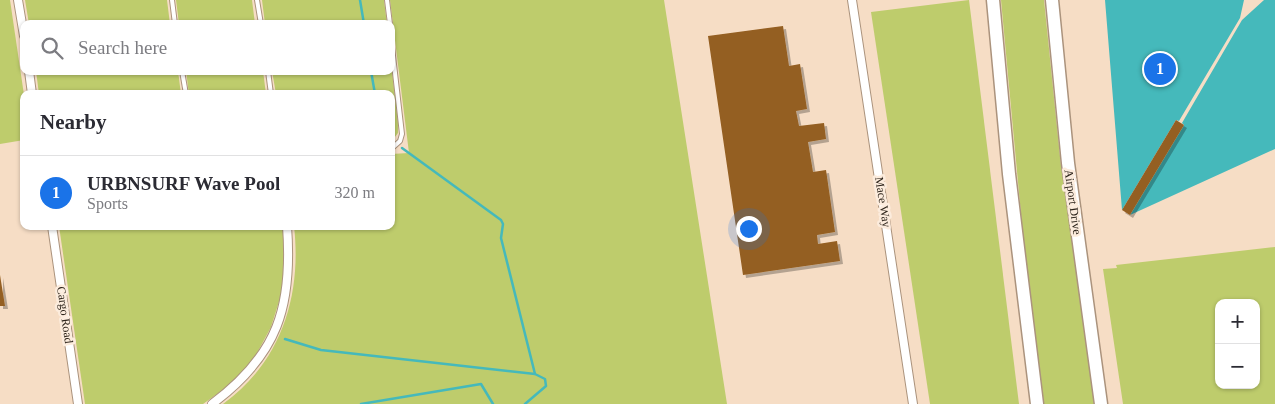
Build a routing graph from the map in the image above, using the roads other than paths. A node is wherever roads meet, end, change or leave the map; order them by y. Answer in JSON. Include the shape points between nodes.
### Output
{"nodes":[{"id":1,"x":18,"y":0,"type":"edge"},
{"id":2,"x":172,"y":0,"type":"edge"},
{"id":3,"x":257,"y":0,"type":"edge"},
{"id":4,"x":387,"y":0,"type":"edge"},
{"id":5,"x":852,"y":0,"type":"edge"},
{"id":6,"x":993,"y":0,"type":"edge"},
{"id":7,"x":1052,"y":0,"type":"edge"},
{"id":8,"x":21,"y":20,"type":"edge"},
{"id":9,"x":174,"y":20,"type":"edge"},
{"id":10,"x":260,"y":20,"type":"edge"},
{"id":11,"x":390,"y":20,"type":"edge"},
{"id":12,"x":395,"y":73,"type":"edge"},
{"id":13,"x":30,"y":75,"type":"edge"},
{"id":14,"x":183,"y":75,"type":"edge"},
{"id":15,"x":269,"y":75,"type":"edge"},
{"id":16,"x":31,"y":90,"type":"edge"},
{"id":17,"x":185,"y":90,"type":"edge"},
{"id":18,"x":270,"y":90,"type":"edge"},
{"id":19,"x":395,"y":145,"type":"edge"},
{"id":20,"x":53,"y":230,"type":"edge"},
{"id":21,"x":287,"y":230,"type":"edge"},
{"id":22,"x":78,"y":404,"type":"edge"},
{"id":23,"x":212,"y":404,"type":"edge"},
{"id":24,"x":913,"y":404,"type":"edge"},
{"id":25,"x":1037,"y":404,"type":"edge"},
{"id":26,"x":1101,"y":404,"type":"edge"}],
"edges":[{"from":1,"to":8,"type":"street"},
{"from":2,"to":9,"type":"lane"},
{"from":3,"to":10,"type":"lane"},
{"from":4,"to":11,"type":"lane"},
{"from":5,"to":24,"type":"street","name":"Mace Way"},
{"from":6,"to":25,"type":"main road","via":[[1009,174]]},
{"from":7,"to":26,"type":"main road","name":"Airport Drive","via":[[1068,163]]},
{"from":12,"to":19,"type":"lane","via":[[402,134]]},
{"from":13,"to":16,"type":"street"},
{"from":14,"to":17,"type":"lane"},
{"from":15,"to":18,"type":"lane"},
{"from":20,"to":22,"type":"street","name":"Cargo Road"},
{"from":21,"to":23,"type":"street","via":[[288,288],[270,341],[233,388]]}]}
